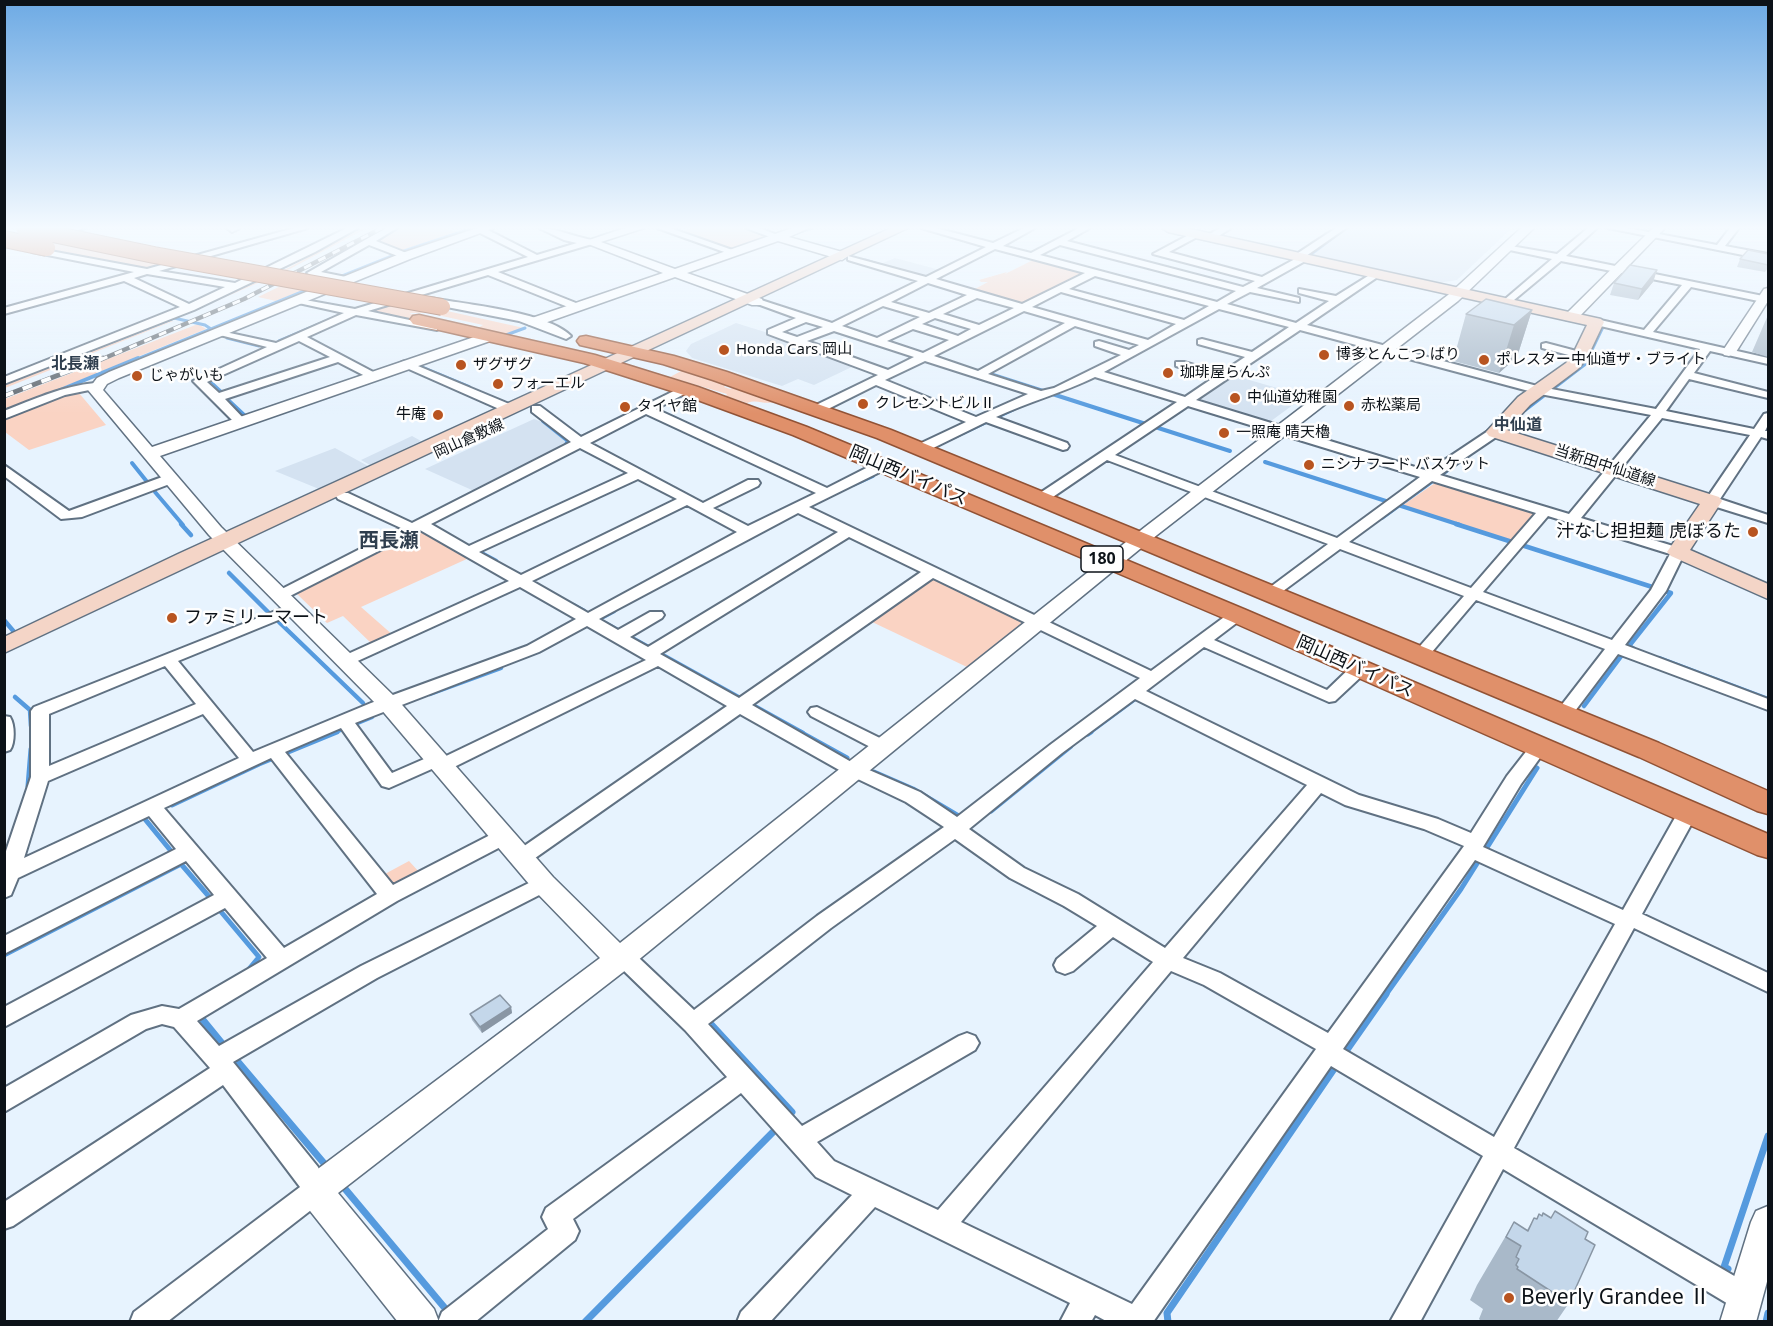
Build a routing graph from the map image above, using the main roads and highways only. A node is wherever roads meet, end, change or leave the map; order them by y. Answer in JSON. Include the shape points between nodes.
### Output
{"nodes":[{"id":1,"x":258,"y":290,"type":"edge"},
{"id":2,"x":347,"y":290,"type":"edge"},
{"id":3,"x":776,"y":290,"type":"edge"},
{"id":4,"x":1449,"y":290,"type":"edge"},
{"id":5,"x":560,"y":343,"type":"junction"},
{"id":6,"x":627,"y":360,"type":"junction"},
{"id":7,"x":228,"y":545,"type":"junction"},
{"id":8,"x":1768,"y":592,"type":"edge"},
{"id":9,"x":12,"y":643,"type":"edge"},
{"id":10,"x":1768,"y":803,"type":"edge"},
{"id":11,"x":1768,"y":847,"type":"edge"}],
"edges":[{"from":1,"to":5,"type":"highway","name":"岡山西バイパス","number":"180","bridge":true},
{"from":2,"to":5,"type":"highway","name":"岡山西バイパス","number":"180","bridge":true,"via":[[521,323]]},
{"from":3,"to":6,"type":"main road","name":"岡山倉敷線"},
{"from":4,"to":8,"type":"main road","name":"当新田中仙道線","via":[[1596,322],[1572,366],[1546,391],[1524,401],[1499,433],[1712,501],[1678,552]]},
{"from":5,"to":6,"type":"highway","name":"岡山西バイパス","number":"180"},
{"from":6,"to":7,"type":"main road","name":"岡山倉敷線","via":[[510,409]]},
{"from":6,"to":7,"type":"main road","name":"岡山倉敷線","via":[[536,409]]},
{"from":6,"to":10,"type":"highway","name":"岡山西バイパス","number":"180","via":[[720,376],[818,409]]},
{"from":6,"to":11,"type":"highway","name":"岡山西バイパス","number":"180","via":[[686,389],[766,417],[1237,615]]},
{"from":7,"to":9,"type":"main road","name":"岡山倉敷線","via":[[111,605]]}]}
